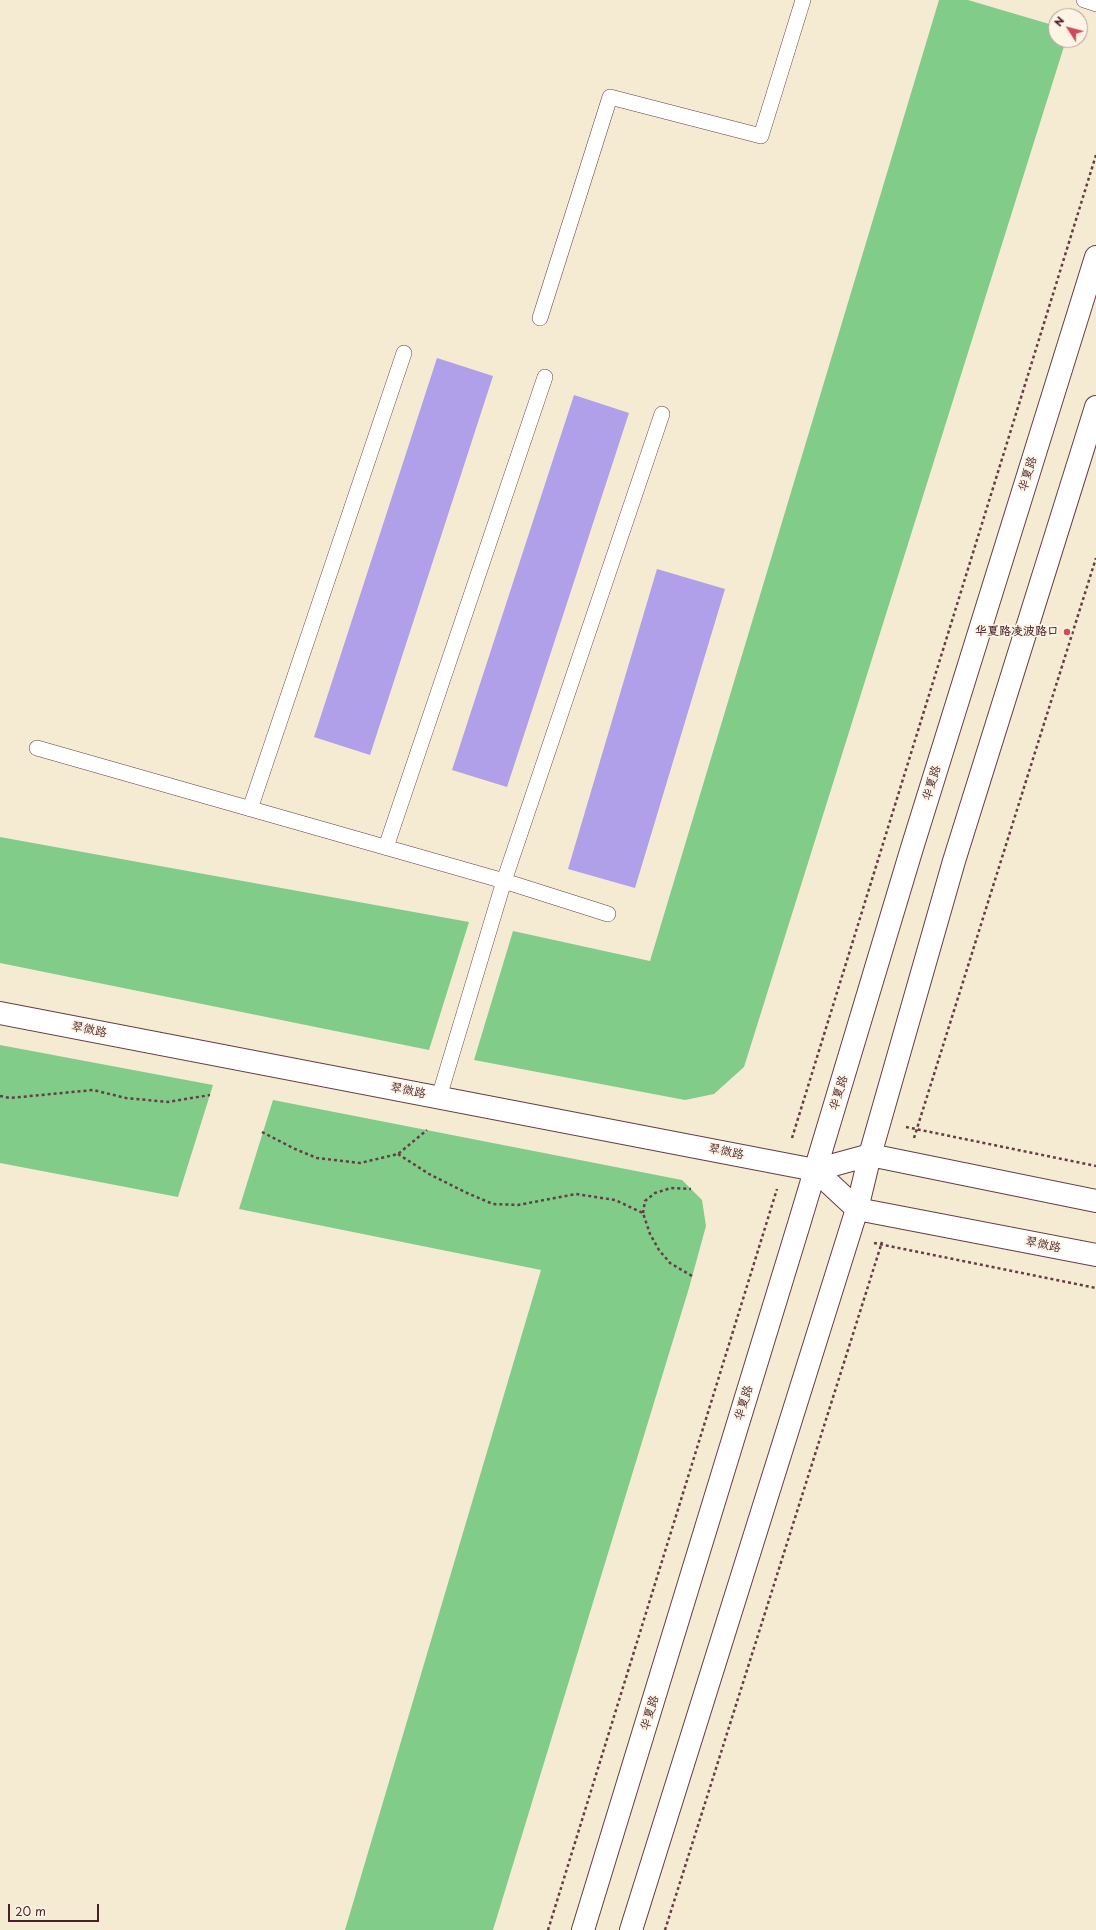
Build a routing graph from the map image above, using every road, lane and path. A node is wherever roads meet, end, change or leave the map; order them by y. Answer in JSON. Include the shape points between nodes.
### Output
{"nodes":[{"id":1,"x":803,"y":0,"type":"edge"},
{"id":2,"x":1084,"y":0,"type":"edge"},
{"id":3,"x":1096,"y":4,"type":"edge"},
{"id":4,"x":1096,"y":155,"type":"edge"},
{"id":5,"x":1096,"y":257,"type":"edge"},
{"id":6,"x":540,"y":318,"type":"dead end"},
{"id":7,"x":404,"y":352,"type":"dead end"},
{"id":8,"x":545,"y":377,"type":"dead end"},
{"id":9,"x":1096,"y":408,"type":"edge"},
{"id":10,"x":662,"y":414,"type":"dead end"},
{"id":11,"x":1096,"y":558,"type":"edge"},
{"id":12,"x":37,"y":748,"type":"dead end"},
{"id":13,"x":250,"y":809,"type":"junction"},
{"id":14,"x":386,"y":847,"type":"junction"},
{"id":15,"x":504,"y":881,"type":"junction"},
{"id":16,"x":608,"y":914,"type":"dead end"},
{"id":17,"x":0,"y":1013,"type":"edge"},
{"id":18,"x":210,"y":1095,"type":"dead end"},
{"id":19,"x":0,"y":1096,"type":"edge"},
{"id":20,"x":439,"y":1097,"type":"junction"},
{"id":21,"x":880,"y":1122,"type":"junction"},
{"id":22,"x":917,"y":1129,"type":"junction"},
{"id":23,"x":427,"y":1130,"type":"dead end"},
{"id":24,"x":262,"y":1132,"type":"dead end"},
{"id":25,"x":398,"y":1154,"type":"junction"},
{"id":26,"x":870,"y":1155,"type":"junction"},
{"id":27,"x":906,"y":1162,"type":"junction"},
{"id":28,"x":785,"y":1163,"type":"junction"},
{"id":29,"x":1096,"y":1166,"type":"edge"},
{"id":30,"x":815,"y":1170,"type":"junction"},
{"id":31,"x":691,"y":1189,"type":"dead end"},
{"id":32,"x":1096,"y":1201,"type":"edge"},
{"id":33,"x":857,"y":1209,"type":"junction"},
{"id":34,"x":643,"y":1213,"type":"junction"},
{"id":35,"x":769,"y":1216,"type":"junction"},
{"id":36,"x":891,"y":1216,"type":"junction"},
{"id":37,"x":799,"y":1224,"type":"junction"},
{"id":38,"x":848,"y":1236,"type":"junction"},
{"id":39,"x":881,"y":1245,"type":"junction"},
{"id":40,"x":1096,"y":1255,"type":"edge"},
{"id":41,"x":692,"y":1276,"type":"dead end"},
{"id":42,"x":1096,"y":1288,"type":"edge"},
{"id":43,"x":548,"y":1930,"type":"edge"},
{"id":44,"x":583,"y":1930,"type":"edge"},
{"id":45,"x":631,"y":1930,"type":"edge"},
{"id":46,"x":665,"y":1930,"type":"edge"}],
"edges":[{"from":1,"to":6,"type":"lane","via":[[760,136],[610,97]]},
{"from":2,"to":3,"type":"lane"},
{"from":4,"to":28,"type":"path"},
{"from":5,"to":30,"type":"street","name":"华夏路","via":[[912,848]]},
{"from":7,"to":13,"type":"lane"},
{"from":8,"to":14,"type":"lane"},
{"from":9,"to":21,"type":"street","via":[[954,862]]},
{"from":10,"to":15,"type":"lane"},
{"from":11,"to":22,"type":"path"},
{"from":12,"to":13,"type":"lane"},
{"from":13,"to":14,"type":"lane"},
{"from":14,"to":15,"type":"lane"},
{"from":15,"to":16,"type":"lane"},
{"from":15,"to":20,"type":"lane"},
{"from":17,"to":20,"type":"street","name":"翠微路"},
{"from":18,"to":19,"type":"path","via":[[168,1102],[126,1098],[93,1090],[10,1098]]},
{"from":20,"to":28,"type":"street","name":"翠微路"},
{"from":21,"to":22,"type":"path"},
{"from":21,"to":26,"type":"street"},
{"from":22,"to":27,"type":"path"},
{"from":22,"to":29,"type":"path"},
{"from":23,"to":25,"type":"path"},
{"from":24,"to":25,"type":"path","via":[[317,1158],[360,1163]]},
{"from":25,"to":34,"type":"path","via":[[435,1177],[493,1204],[518,1205],[576,1194],[615,1200]]},
{"from":26,"to":27,"type":"street","name":"翠微路"},
{"from":26,"to":30,"type":"street","name":"翠微路"},
{"from":26,"to":33,"type":"street"},
{"from":27,"to":32,"type":"street","name":"翠微路"},
{"from":28,"to":30,"type":"street","name":"翠微路"},
{"from":28,"to":35,"type":"path"},
{"from":30,"to":33,"type":"street","name":"翠微路"},
{"from":30,"to":37,"type":"street","name":"华夏路"},
{"from":31,"to":34,"type":"path","via":[[670,1188],[655,1193],[646,1201]]},
{"from":33,"to":36,"type":"street","name":"翠微路"},
{"from":33,"to":38,"type":"street"},
{"from":34,"to":41,"type":"path","via":[[659,1250],[670,1263]]},
{"from":35,"to":37,"type":"path"},
{"from":35,"to":43,"type":"path"},
{"from":36,"to":39,"type":"path"},
{"from":36,"to":40,"type":"street","name":"翠微路"},
{"from":37,"to":44,"type":"street","name":"华夏路"},
{"from":38,"to":39,"type":"path"},
{"from":38,"to":45,"type":"street"},
{"from":39,"to":42,"type":"path"},
{"from":39,"to":46,"type":"path"}]}
